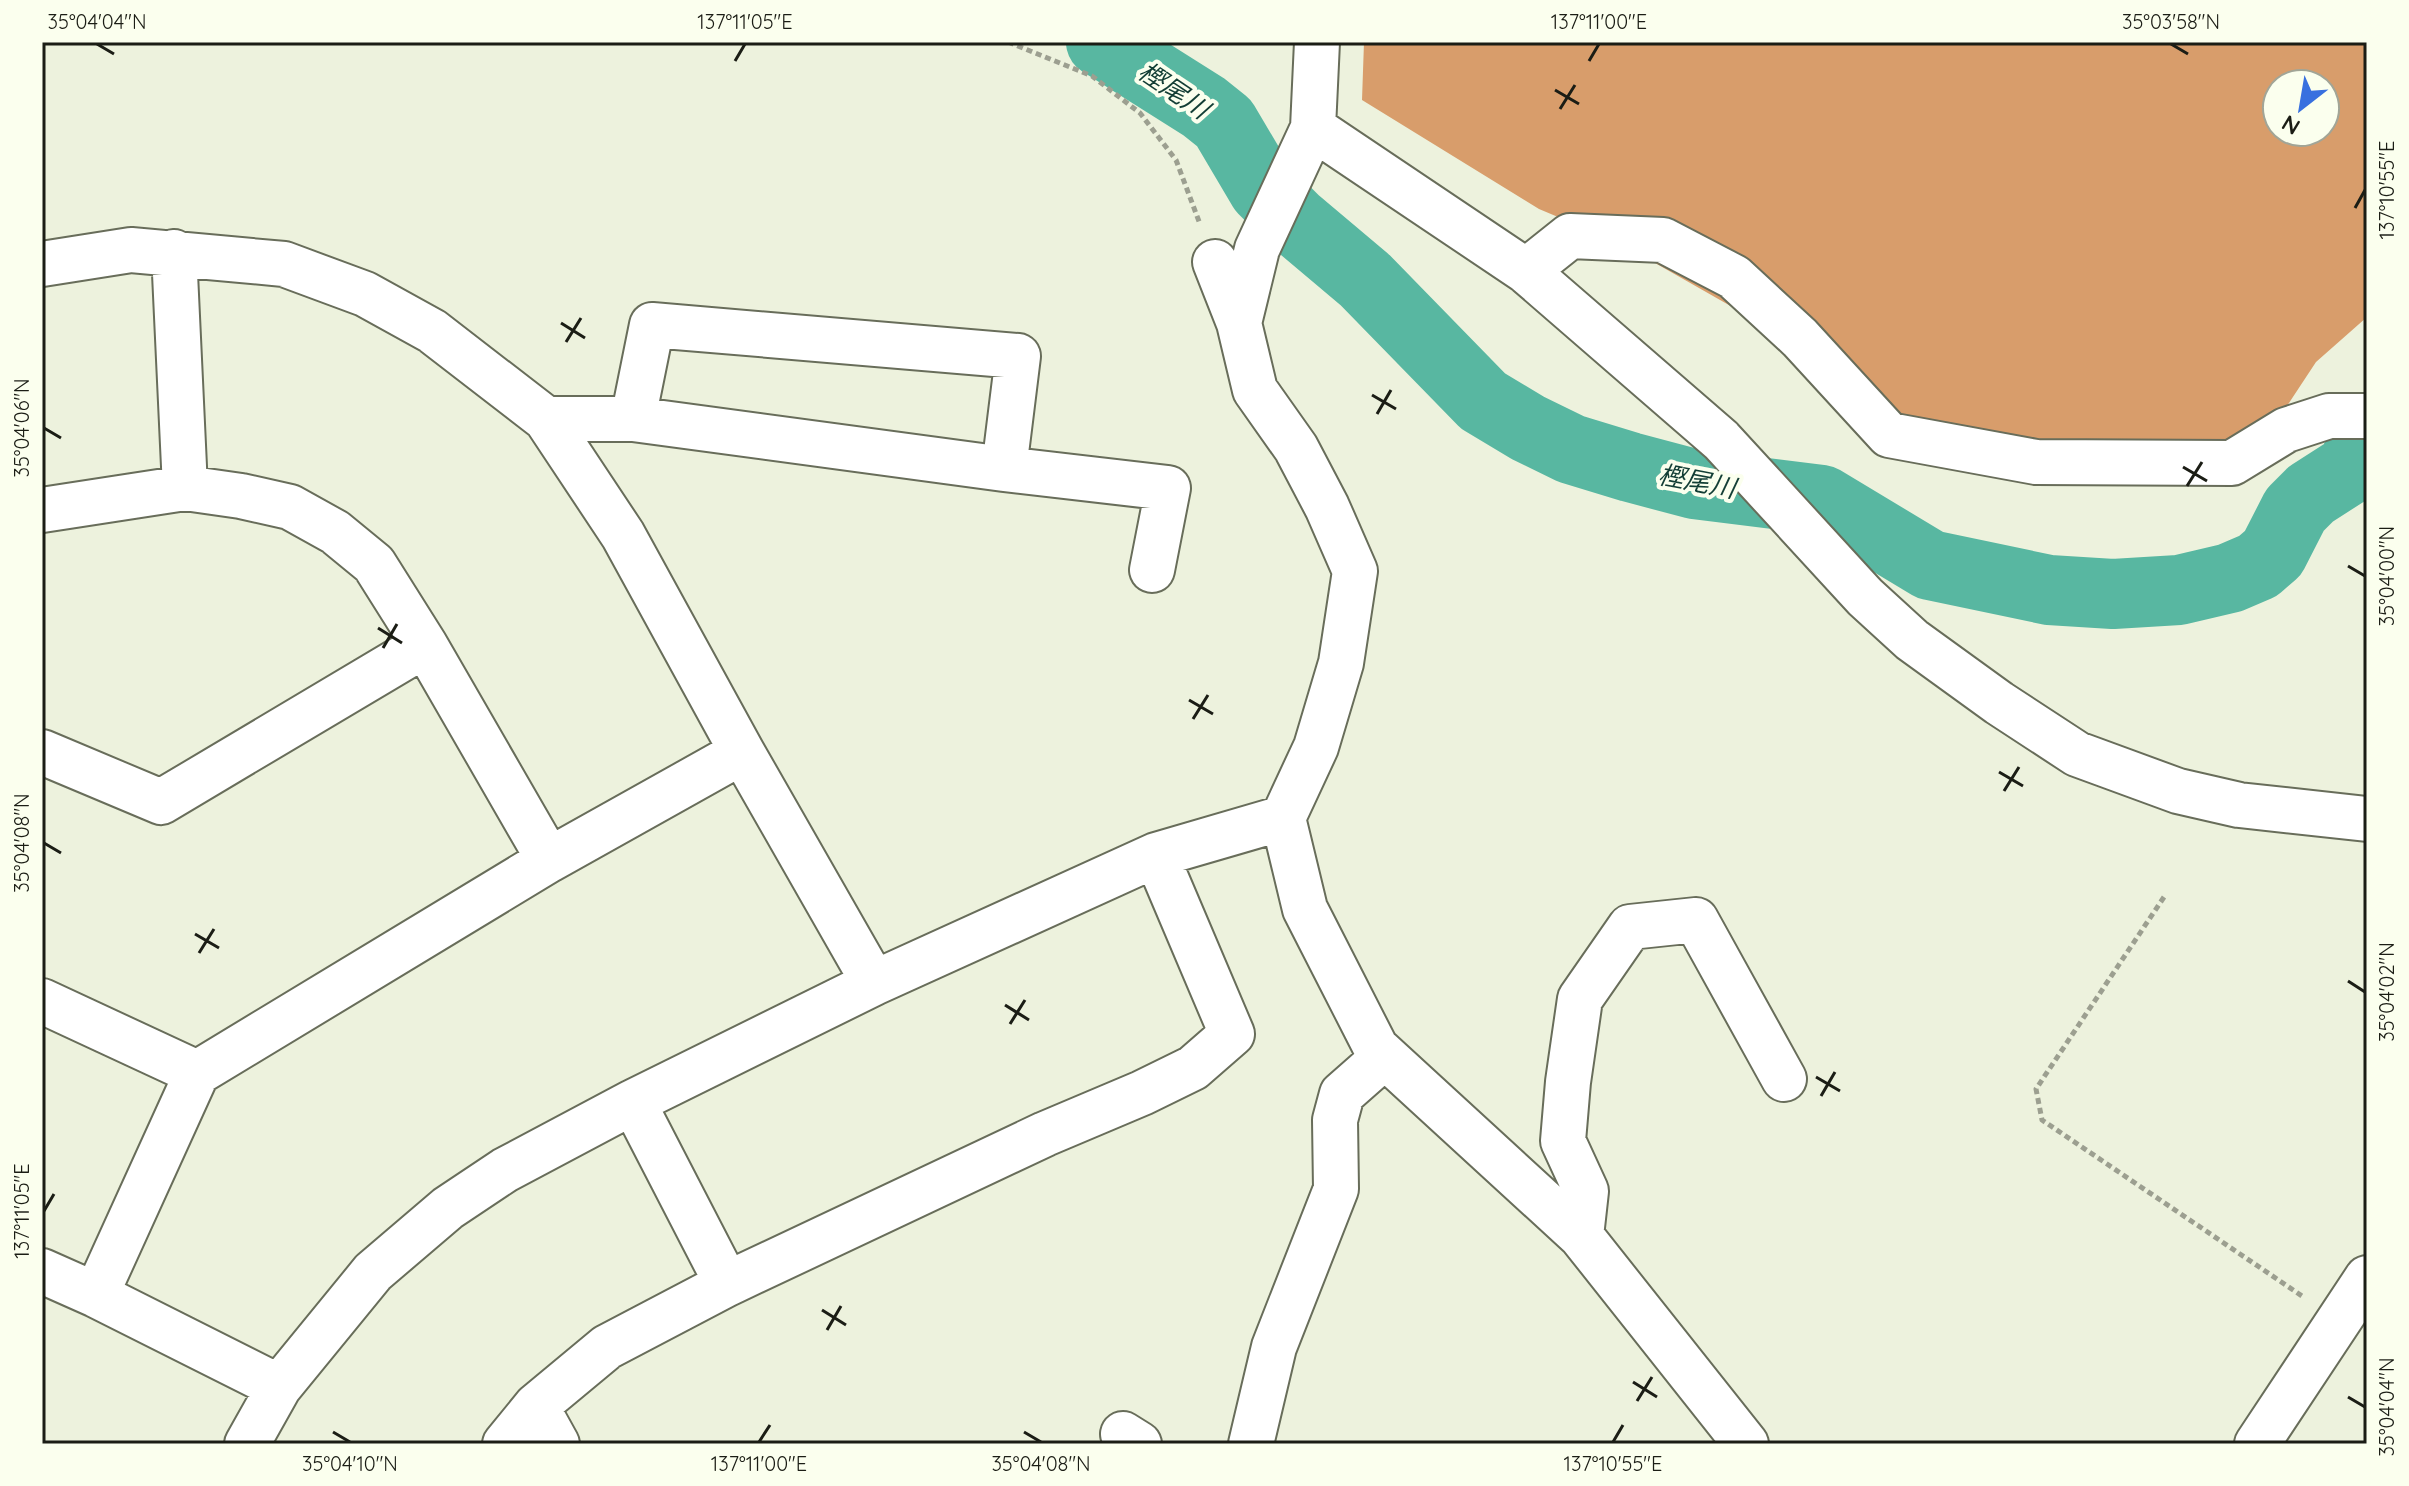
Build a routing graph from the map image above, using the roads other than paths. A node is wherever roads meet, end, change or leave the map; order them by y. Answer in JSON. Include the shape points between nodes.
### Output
{"nodes":[{"id":1,"x":1315,"y":43,"type":"edge"},
{"id":2,"x":1313,"y":128,"type":"junction"},
{"id":3,"x":174,"y":252,"type":"junction"},
{"id":4,"x":1215,"y":262,"type":"road end"},
{"id":5,"x":42,"y":264,"type":"edge"},
{"id":6,"x":1526,"y":271,"type":"junction"},
{"id":7,"x":1239,"y":323,"type":"junction"},
{"id":8,"x":2348,"y":416,"type":"edge"},
{"id":9,"x":546,"y":419,"type":"junction"},
{"id":10,"x":633,"y":419,"type":"junction"},
{"id":11,"x":1004,"y":469,"type":"junction"},
{"id":12,"x":185,"y":488,"type":"junction"},
{"id":13,"x":42,"y":510,"type":"edge"},
{"id":14,"x":1152,"y":570,"type":"dead end"},
{"id":15,"x":425,"y":645,"type":"junction"},
{"id":16,"x":42,"y":752,"type":"edge"},
{"id":17,"x":742,"y":752,"type":"junction"},
{"id":18,"x":1283,"y":818,"type":"junction"},
{"id":19,"x":2367,"y":819,"type":"edge"},
{"id":20,"x":1156,"y":855,"type":"junction"},
{"id":21,"x":549,"y":860,"type":"junction"},
{"id":22,"x":874,"y":983,"type":"junction"},
{"id":23,"x":42,"y":1001,"type":"edge"},
{"id":24,"x":1384,"y":1057,"type":"junction"},
{"id":25,"x":197,"y":1073,"type":"junction"},
{"id":26,"x":1784,"y":1079,"type":"dead end"},
{"id":27,"x":633,"y":1102,"type":"junction"},
{"id":28,"x":1581,"y":1236,"type":"junction"},
{"id":29,"x":42,"y":1271,"type":"edge"},
{"id":30,"x":2367,"y":1278,"type":"edge"},
{"id":31,"x":727,"y":1284,"type":"junction"},
{"id":32,"x":96,"y":1295,"type":"junction"},
{"id":33,"x":279,"y":1387,"type":"junction"},
{"id":34,"x":536,"y":1406,"type":"junction"},
{"id":35,"x":247,"y":1444,"type":"edge"},
{"id":36,"x":505,"y":1444,"type":"edge"},
{"id":37,"x":557,"y":1444,"type":"edge"},
{"id":38,"x":1251,"y":1444,"type":"edge"},
{"id":39,"x":1746,"y":1444,"type":"edge"},
{"id":40,"x":2257,"y":1444,"type":"edge"}],
"edges":[{"from":1,"to":2,"type":"street"},
{"from":2,"to":6,"type":"street"},
{"from":2,"to":7,"type":"street","via":[[1257,249]]},
{"from":3,"to":5,"type":"street","via":[[131,250]]},
{"from":3,"to":9,"type":"street","via":[[284,264],[365,294],[432,331]]},
{"from":3,"to":12,"type":"street"},
{"from":4,"to":7,"type":"street"},
{"from":6,"to":8,"type":"street","via":[[1570,236],[1663,240],[1734,277],[1800,338],[1889,435],[2036,462],[2232,463],[2286,430]]},
{"from":6,"to":19,"type":"street","via":[[1721,440],[1865,597],[1912,640],[2077,754],[2178,791],[2239,805]]},
{"from":7,"to":18,"type":"street","via":[[1255,390],[1296,448],[1355,571],[1341,663],[1316,747]]},
{"from":9,"to":10,"type":"street"},
{"from":9,"to":17,"type":"street","via":[[623,535]]},
{"from":10,"to":11,"type":"street"},
{"from":10,"to":11,"type":"street","via":[[652,325],[1018,356]]},
{"from":11,"to":14,"type":"street","via":[[1168,488]]},
{"from":12,"to":13,"type":"street"},
{"from":12,"to":15,"type":"street","via":[[290,507],[335,532],[374,564]]},
{"from":15,"to":16,"type":"street","via":[[161,802]]},
{"from":15,"to":21,"type":"street"},
{"from":17,"to":21,"type":"street"},
{"from":17,"to":22,"type":"street"},
{"from":18,"to":20,"type":"street"},
{"from":18,"to":24,"type":"street","via":[[1305,909]]},
{"from":20,"to":22,"type":"street"},
{"from":20,"to":31,"type":"street","via":[[1232,1034],[1193,1068]]},
{"from":21,"to":25,"type":"street"},
{"from":22,"to":27,"type":"street"},
{"from":23,"to":25,"type":"street"},
{"from":24,"to":28,"type":"street"},
{"from":24,"to":38,"type":"street","via":[[1342,1094],[1335,1120],[1336,1189],[1274,1347]]},
{"from":25,"to":32,"type":"street"},
{"from":26,"to":28,"type":"street","via":[[1696,920],[1630,927],[1580,999],[1563,1141],[1586,1191]]},
{"from":27,"to":31,"type":"street"},
{"from":27,"to":33,"type":"street","via":[[505,1170],[448,1208],[373,1272]]},
{"from":28,"to":39,"type":"street"},
{"from":29,"to":32,"type":"street"},
{"from":30,"to":40,"type":"street"},
{"from":31,"to":34,"type":"street","via":[[607,1347]]},
{"from":32,"to":33,"type":"street"},
{"from":33,"to":35,"type":"street"},
{"from":34,"to":36,"type":"street"},
{"from":34,"to":37,"type":"street"}]}
